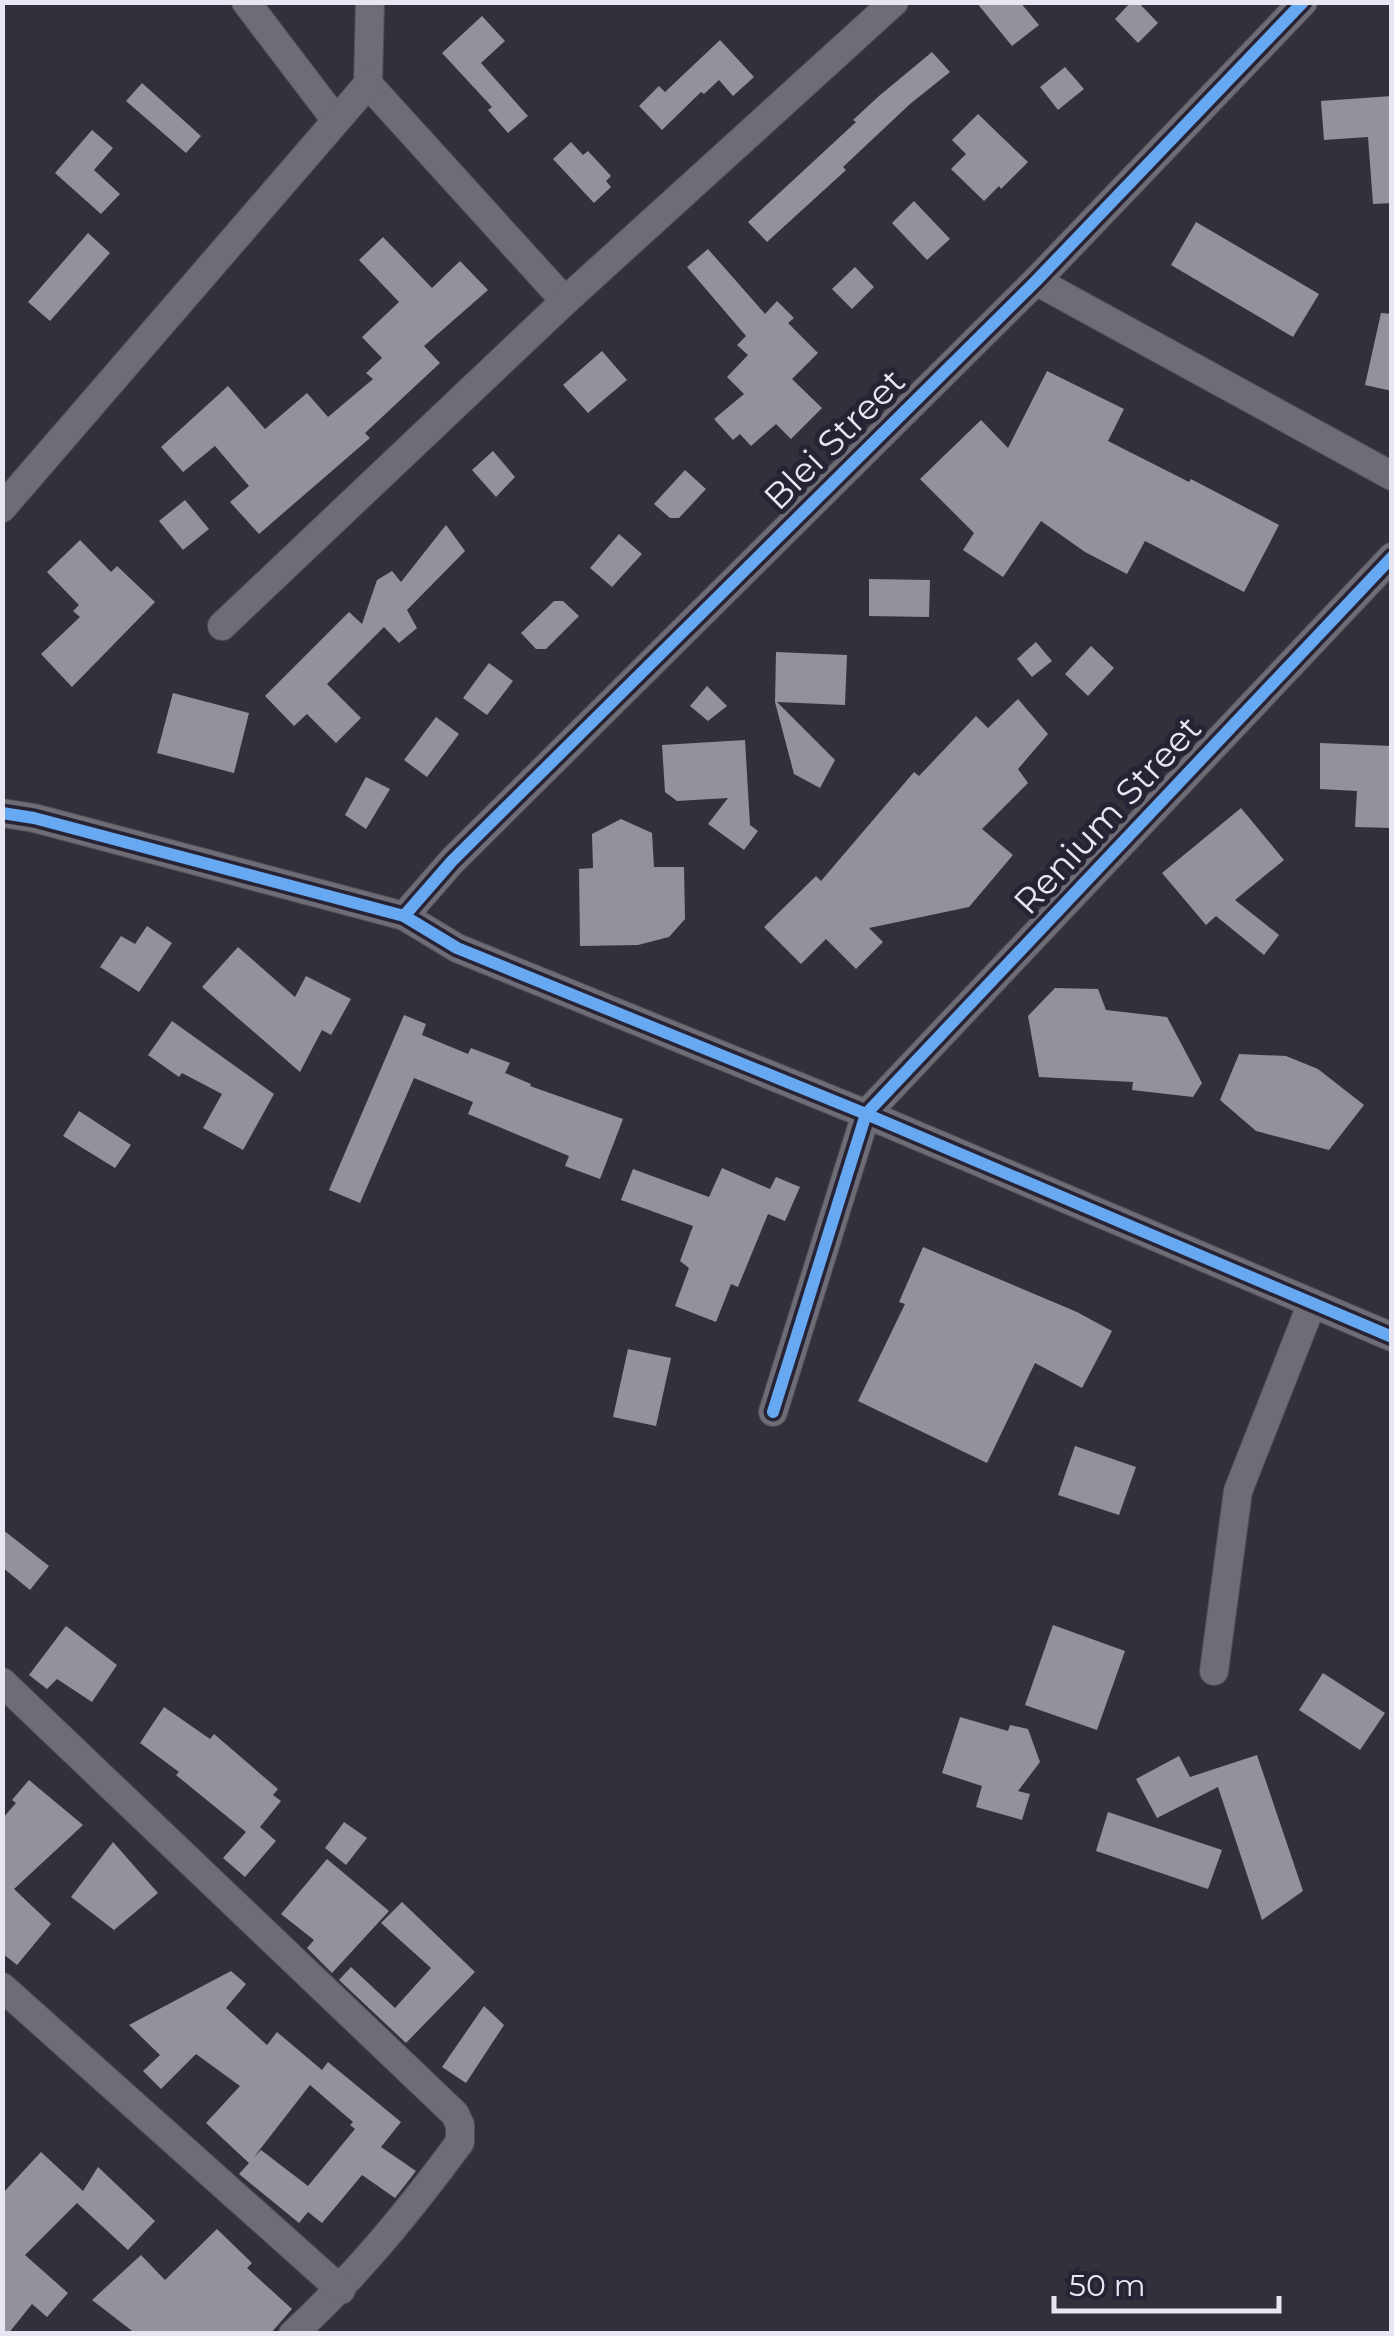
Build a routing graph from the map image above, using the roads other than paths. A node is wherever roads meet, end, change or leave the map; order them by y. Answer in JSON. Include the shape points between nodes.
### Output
{"nodes":[{"id":1,"x":246,"y":2,"type":"edge"},
{"id":2,"x":370,"y":2,"type":"edge"},
{"id":3,"x":894,"y":2,"type":"edge"},
{"id":4,"x":1304,"y":2,"type":"edge"},
{"id":5,"x":368,"y":84,"type":"junction"},
{"id":6,"x":335,"y":119,"type":"junction"},
{"id":7,"x":1036,"y":281,"type":"junction"},
{"id":8,"x":565,"y":301,"type":"junction"},
{"id":9,"x":1392,"y":476,"type":"edge"},
{"id":10,"x":2,"y":508,"type":"edge"},
{"id":11,"x":1392,"y":557,"type":"edge"},
{"id":12,"x":222,"y":626,"type":"dead end"},
{"id":13,"x":2,"y":813,"type":"edge"},
{"id":14,"x":404,"y":916,"type":"junction"},
{"id":15,"x":866,"y":1114,"type":"junction"},
{"id":16,"x":1312,"y":1304,"type":"junction"},
{"id":17,"x":1392,"y":1337,"type":"edge"},
{"id":18,"x":772,"y":1412,"type":"dead end"},
{"id":19,"x":1214,"y":1671,"type":"dead end"},
{"id":20,"x":2,"y":1682,"type":"edge"},
{"id":21,"x":2,"y":1987,"type":"edge"},
{"id":22,"x":341,"y":2290,"type":"junction"},
{"id":23,"x":293,"y":2334,"type":"edge"}],
"edges":[{"from":1,"to":6,"type":"street"},
{"from":2,"to":5,"type":"street"},
{"from":3,"to":8,"type":"street"},
{"from":4,"to":7,"type":"street","name":"Blei Street"},
{"from":5,"to":6,"type":"street"},
{"from":5,"to":8,"type":"street"},
{"from":6,"to":10,"type":"street"},
{"from":7,"to":9,"type":"street"},
{"from":7,"to":14,"type":"street","name":"Blei Street"},
{"from":8,"to":12,"type":"street"},
{"from":11,"to":15,"type":"street","name":"Renium Street"},
{"from":13,"to":14,"type":"street"},
{"from":14,"to":15,"type":"street","via":[[457,948]]},
{"from":15,"to":16,"type":"street"},
{"from":15,"to":18,"type":"street"},
{"from":16,"to":17,"type":"street"},
{"from":16,"to":19,"type":"street","via":[[1238,1491]]},
{"from":20,"to":22,"type":"street","via":[[455,2114],[460,2142]]},
{"from":21,"to":22,"type":"street"},
{"from":22,"to":23,"type":"street"}]}
